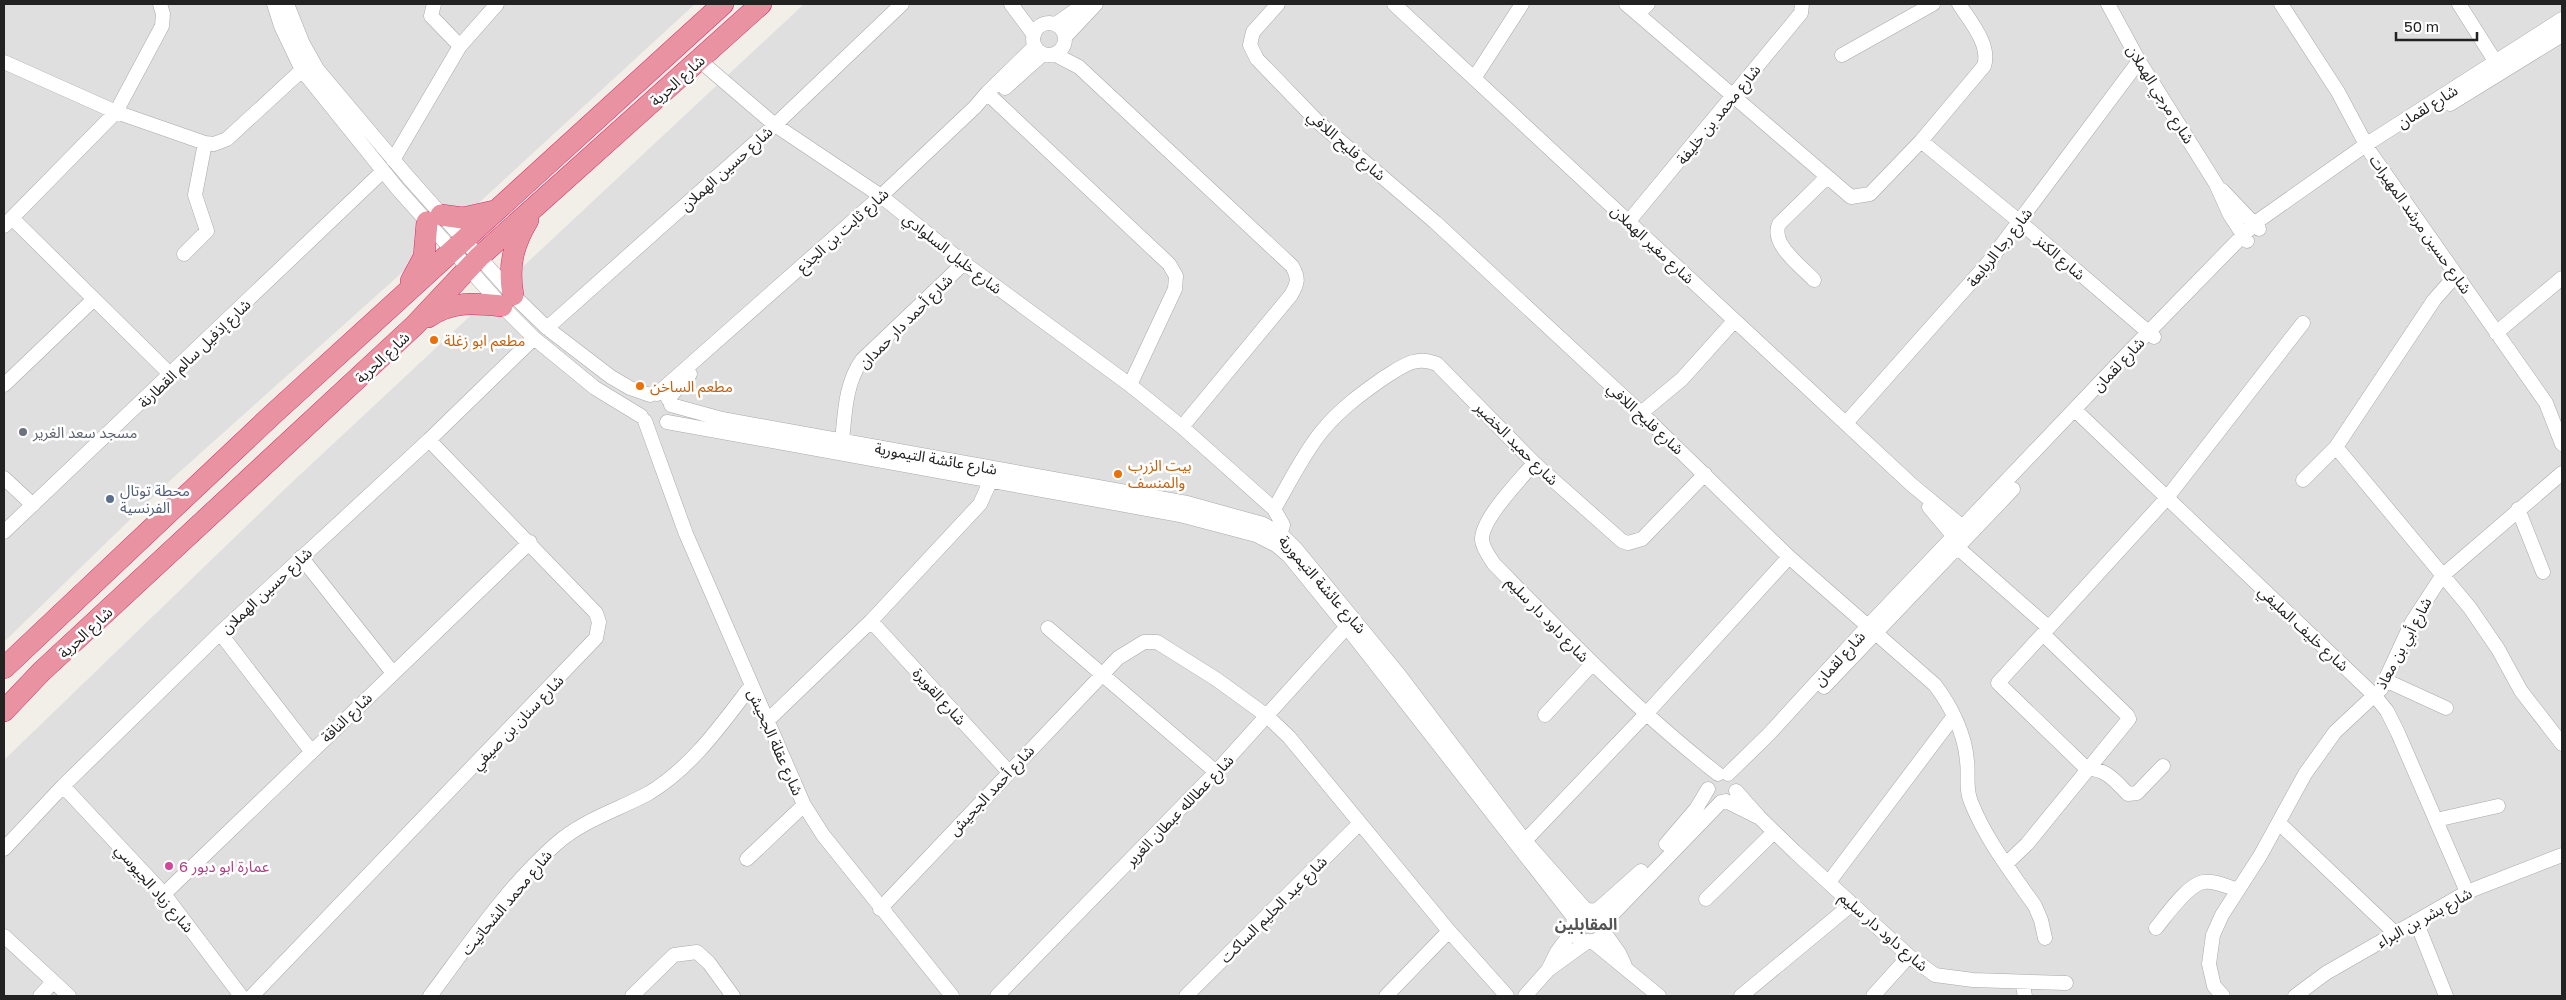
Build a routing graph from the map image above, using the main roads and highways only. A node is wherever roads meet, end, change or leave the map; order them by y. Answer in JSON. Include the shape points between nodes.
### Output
{"nodes":[{"id":1,"x":723,"y":4,"type":"edge"},
{"id":2,"x":761,"y":4,"type":"edge"},
{"id":3,"x":536,"y":206,"type":"junction"},
{"id":4,"x":499,"y":209,"type":"junction"},
{"id":5,"x":404,"y":294,"type":"junction"},
{"id":6,"x":415,"y":325,"type":"junction"},
{"id":7,"x":4,"y":668,"type":"edge"},
{"id":8,"x":4,"y":711,"type":"edge"}],
"edges":[{"from":1,"to":4,"type":"highway","name":"شارع الحرية"},
{"from":2,"to":3,"type":"highway","name":"شارع الحرية"},
{"from":3,"to":6,"type":"highway","name":"شارع الحرية","via":[[474,263]]},
{"from":3,"to":6,"type":"highway","via":[[519,234],[512,255],[507,300],[456,304],[439,309]]},
{"from":4,"to":5,"type":"highway","name":"شارع الحرية"},
{"from":4,"to":5,"type":"highway","via":[[475,217],[434,218],[424,257]]},
{"from":5,"to":7,"type":"highway","name":"شارع الحرية","via":[[101,573]]},
{"from":6,"to":8,"type":"highway","name":"شارع الحرية","via":[[41,672]]}]}
